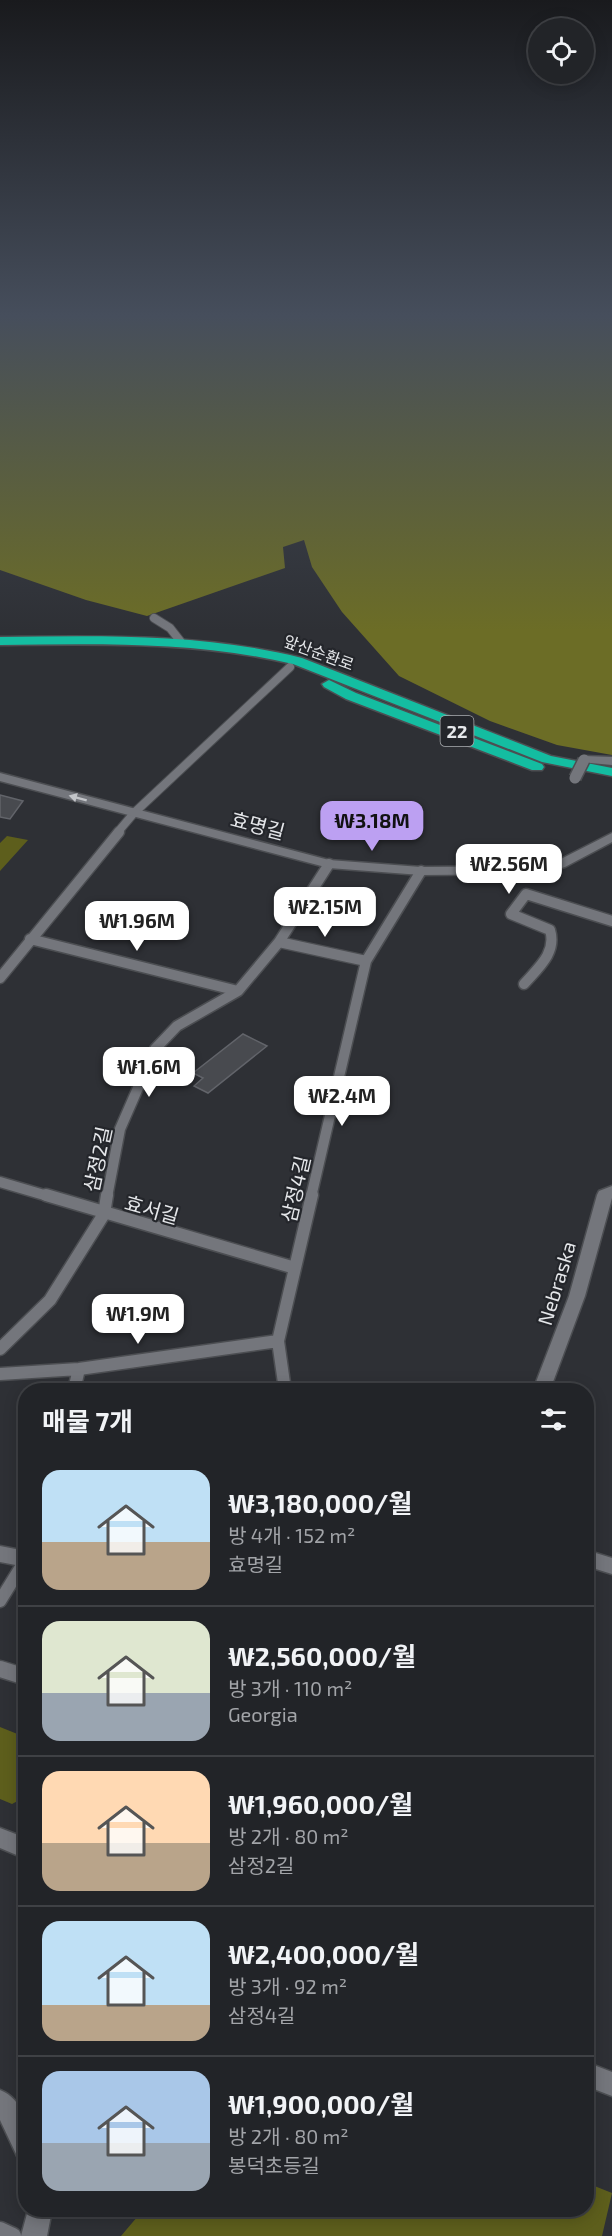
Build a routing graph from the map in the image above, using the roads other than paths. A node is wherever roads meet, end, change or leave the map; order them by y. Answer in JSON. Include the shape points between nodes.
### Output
{"nodes":[{"id":1,"x":154,"y":618,"type":"dead end"},
{"id":2,"x":0,"y":641,"type":"edge"},
{"id":3,"x":181,"y":642,"type":"junction"},
{"id":4,"x":0,"y":648,"type":"edge"},
{"id":5,"x":290,"y":667,"type":"junction"},
{"id":6,"x":310,"y":670,"type":"junction"},
{"id":7,"x":584,"y":760,"type":"junction"},
{"id":8,"x":612,"y":761,"type":"edge"},
{"id":9,"x":612,"y":774,"type":"edge"},
{"id":10,"x":0,"y":777,"type":"edge"},
{"id":11,"x":575,"y":778,"type":"junction"},
{"id":12,"x":612,"y":783,"type":"edge"},
{"id":13,"x":134,"y":813,"type":"junction"},
{"id":14,"x":612,"y":837,"type":"edge"},
{"id":15,"x":329,"y":864,"type":"junction"},
{"id":16,"x":421,"y":871,"type":"junction"},
{"id":17,"x":612,"y":921,"type":"edge"},
{"id":18,"x":30,"y":939,"type":"junction"},
{"id":19,"x":279,"y":942,"type":"junction"},
{"id":20,"x":366,"y":961,"type":"junction"},
{"id":21,"x":0,"y":978,"type":"edge"},
{"id":22,"x":524,"y":984,"type":"dead end"},
{"id":23,"x":238,"y":991,"type":"junction"},
{"id":24,"x":0,"y":1182,"type":"edge"},
{"id":25,"x":612,"y":1191,"type":"edge"},
{"id":26,"x":104,"y":1214,"type":"junction"},
{"id":27,"x":295,"y":1268,"type":"junction"},
{"id":28,"x":278,"y":1341,"type":"junction"},
{"id":29,"x":0,"y":1349,"type":"edge"},
{"id":30,"x":79,"y":1369,"type":"junction"},
{"id":31,"x":0,"y":1374,"type":"edge"},
{"id":32,"x":76,"y":1383,"type":"edge"},
{"id":33,"x":284,"y":1383,"type":"edge"},
{"id":34,"x":545,"y":1383,"type":"edge"},
{"id":35,"x":0,"y":1554,"type":"edge"},
{"id":36,"x":18,"y":1557,"type":"edge"},
{"id":37,"x":594,"y":1560,"type":"edge"},
{"id":38,"x":612,"y":1566,"type":"edge"},
{"id":39,"x":18,"y":1572,"type":"edge"},
{"id":40,"x":0,"y":1601,"type":"edge"},
{"id":41,"x":0,"y":1669,"type":"edge"},
{"id":42,"x":18,"y":1675,"type":"edge"},
{"id":43,"x":0,"y":1838,"type":"edge"},
{"id":44,"x":18,"y":1846,"type":"edge"},
{"id":45,"x":594,"y":2077,"type":"edge"},
{"id":46,"x":612,"y":2084,"type":"edge"},
{"id":47,"x":0,"y":2102,"type":"edge"},
{"id":48,"x":18,"y":2131,"type":"edge"},
{"id":49,"x":38,"y":2217,"type":"edge"},
{"id":50,"x":0,"y":2230,"type":"edge"},
{"id":51,"x":13,"y":2236,"type":"edge"},
{"id":52,"x":34,"y":2236,"type":"edge"}],
"edges":[{"from":1,"to":3,"type":"street","via":[[170,628]]},
{"from":2,"to":3,"type":"highway","name":"앞산순환로","number":"22"},
{"from":3,"to":6,"type":"highway","name":"앞산순환로","number":"22","via":[[272,654]]},
{"from":4,"to":5,"type":"highway","name":"앞산순환로","number":"22","via":[[206,649]]},
{"from":5,"to":6,"type":"highway","name":"앞산순환로","number":"22"},
{"from":5,"to":13,"type":"street"},
{"from":6,"to":7,"type":"highway","via":[[337,673],[510,739]]},
{"from":6,"to":9,"type":"highway","name":"앞산순환로","number":"22","via":[[527,757]]},
{"from":6,"to":11,"type":"highway","via":[[351,696],[534,767]]},
{"from":7,"to":8,"type":"street"},
{"from":7,"to":11,"type":"street","bridge":true},
{"from":13,"to":10,"type":"street","name":"효명길","one_way":true},
{"from":11,"to":12,"type":"highway"},
{"from":13,"to":15,"type":"street","name":"효명길"},
{"from":13,"to":18,"type":"street"},
{"from":14,"to":16,"type":"street","name":"효명길","via":[[542,870]]},
{"from":15,"to":16,"type":"street","name":"효명길"},
{"from":15,"to":19,"type":"street","name":"삼정2길"},
{"from":16,"to":20,"type":"street","name":"삼정4길"},
{"from":17,"to":22,"type":"street","via":[[526,894],[511,914],[550,930],[553,936],[550,952]]},
{"from":18,"to":21,"type":"street"},
{"from":18,"to":23,"type":"street"},
{"from":19,"to":20,"type":"street"},
{"from":19,"to":23,"type":"street","name":"삼정2길"},
{"from":20,"to":27,"type":"street","name":"삼정4길"},
{"from":23,"to":26,"type":"street","name":"삼정2길","via":[[177,1026],[155,1049],[120,1129]]},
{"from":24,"to":26,"type":"street","name":"효서길"},
{"from":25,"to":34,"type":"street","name":"Nebraska","via":[[605,1195],[577,1296]]},
{"from":26,"to":27,"type":"street","name":"효서길"},
{"from":26,"to":29,"type":"street","name":"삼정2길","via":[[50,1300]]},
{"from":27,"to":28,"type":"street","name":"삼정4길"},
{"from":28,"to":30,"type":"street"},
{"from":28,"to":33,"type":"street","name":"삼정4길"},
{"from":30,"to":31,"type":"street"},
{"from":30,"to":32,"type":"street"},
{"from":35,"to":36,"type":"street"},
{"from":37,"to":38,"type":"street"},
{"from":39,"to":40,"type":"street"},
{"from":41,"to":42,"type":"street"},
{"from":43,"to":44,"type":"street"},
{"from":45,"to":46,"type":"street"},
{"from":47,"to":48,"type":"street"},
{"from":49,"to":52,"type":"street"},
{"from":50,"to":51,"type":"street"}]}
